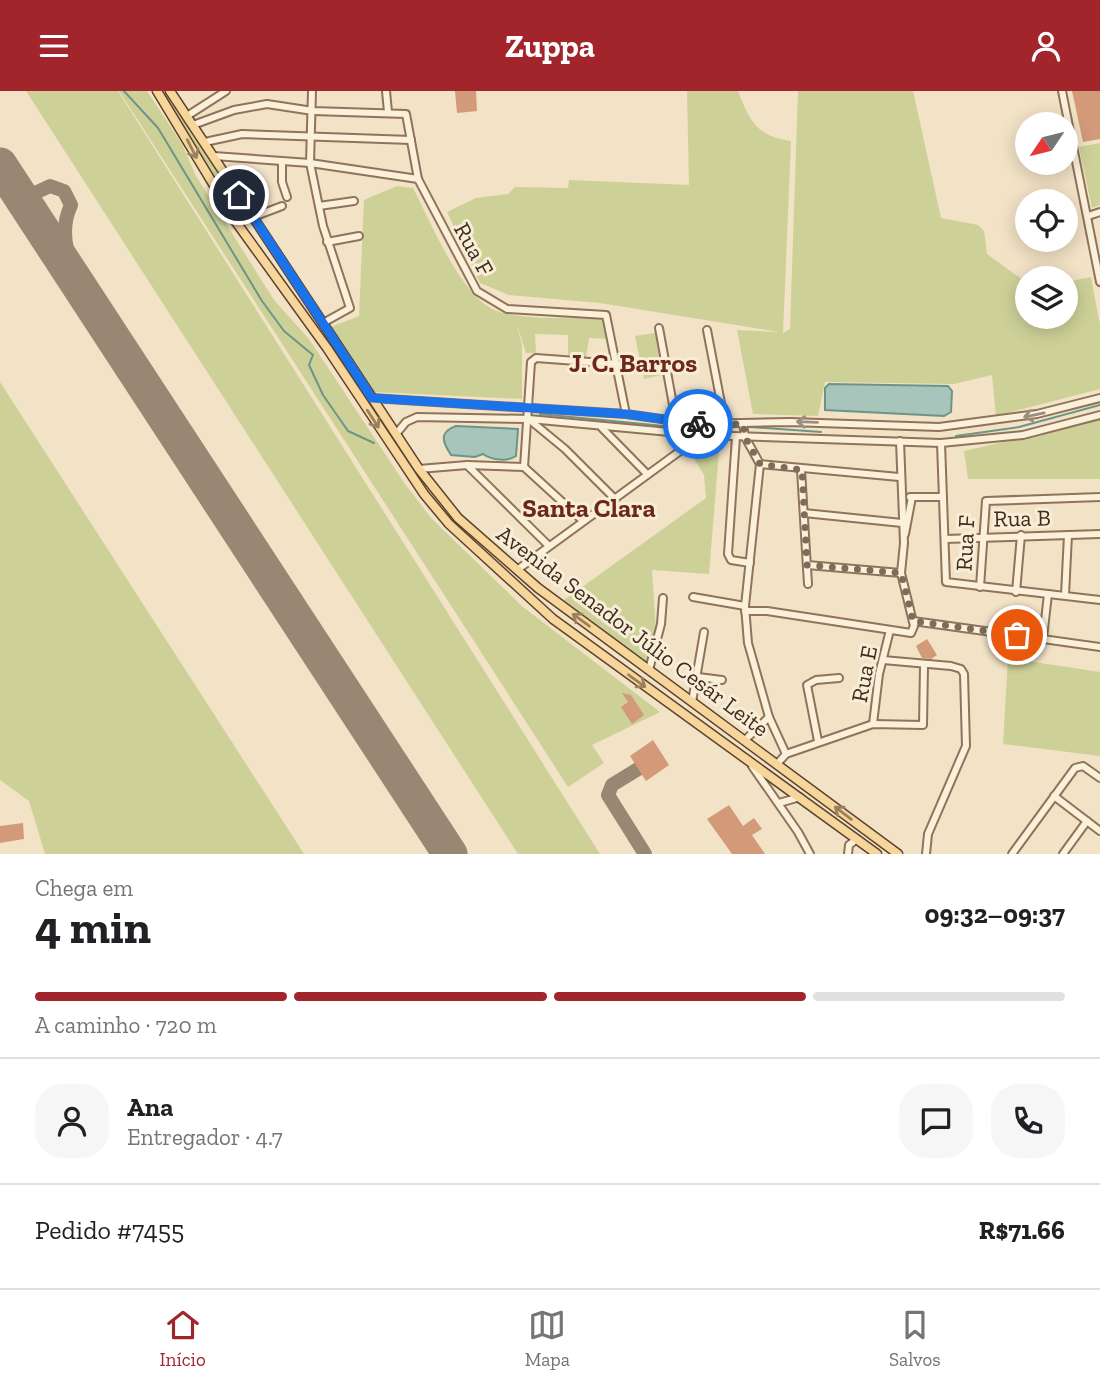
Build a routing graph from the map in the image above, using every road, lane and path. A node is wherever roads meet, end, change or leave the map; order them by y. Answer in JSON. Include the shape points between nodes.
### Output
{"nodes":[{"id":1,"x":157,"y":91,"type":"edge"},
{"id":2,"x":170,"y":91,"type":"edge"},
{"id":3,"x":226,"y":91,"type":"edge"},
{"id":4,"x":312,"y":91,"type":"edge"},
{"id":5,"x":386,"y":91,"type":"edge"},
{"id":6,"x":1062,"y":91,"type":"edge"},
{"id":7,"x":313,"y":111,"type":"junction"},
{"id":8,"x":388,"y":112,"type":"junction"},
{"id":9,"x":187,"y":116,"type":"junction"},
{"id":10,"x":193,"y":125,"type":"junction"},
{"id":11,"x":312,"y":138,"type":"junction"},
{"id":12,"x":411,"y":140,"type":"junction"},
{"id":13,"x":205,"y":142,"type":"junction"},
{"id":14,"x":214,"y":156,"type":"junction"},
{"id":15,"x":282,"y":161,"type":"junction"},
{"id":16,"x":310,"y":163,"type":"junction"},
{"id":17,"x":418,"y":179,"type":"junction"},
{"id":18,"x":287,"y":197,"type":"dead end"},
{"id":19,"x":354,"y":201,"type":"dead end"},
{"id":20,"x":319,"y":205,"type":"junction"},
{"id":21,"x":282,"y":206,"type":"dead end"},
{"id":22,"x":1100,"y":212,"type":"edge"},
{"id":23,"x":252,"y":216,"type":"junction"},
{"id":24,"x":1088,"y":216,"type":"junction"},
{"id":25,"x":236,"y":222,"type":"junction"},
{"id":26,"x":262,"y":231,"type":"junction"},
{"id":27,"x":359,"y":236,"type":"dead end"},
{"id":28,"x":248,"y":240,"type":"junction"},
{"id":29,"x":327,"y":242,"type":"junction"},
{"id":30,"x":1100,"y":282,"type":"edge"},
{"id":31,"x":323,"y":323,"type":"junction"},
{"id":32,"x":659,"y":328,"type":"dead end"},
{"id":33,"x":707,"y":330,"type":"dead end"},
{"id":34,"x":617,"y":364,"type":"junction"},
{"id":35,"x":372,"y":398,"type":"junction"},
{"id":36,"x":1100,"y":398,"type":"edge"},
{"id":37,"x":528,"y":408,"type":"junction"},
{"id":38,"x":626,"y":414,"type":"junction"},
{"id":39,"x":1100,"y":415,"type":"edge"},
{"id":40,"x":528,"y":418,"type":"junction"},
{"id":41,"x":677,"y":421,"type":"junction"},
{"id":42,"x":725,"y":424,"type":"junction"},
{"id":43,"x":743,"y":424,"type":"junction"},
{"id":44,"x":602,"y":428,"type":"junction"},
{"id":45,"x":396,"y":434,"type":"junction"},
{"id":46,"x":702,"y":435,"type":"junction"},
{"id":47,"x":736,"y":437,"type":"junction"},
{"id":48,"x":745,"y":437,"type":"junction"},
{"id":49,"x":900,"y":441,"type":"junction"},
{"id":50,"x":941,"y":443,"type":"junction"},
{"id":51,"x":760,"y":464,"type":"junction"},
{"id":52,"x":467,"y":465,"type":"junction"},
{"id":53,"x":524,"y":467,"type":"junction"},
{"id":54,"x":419,"y":469,"type":"junction"},
{"id":55,"x":802,"y":470,"type":"junction"},
{"id":56,"x":647,"y":474,"type":"junction"},
{"id":57,"x":899,"y":477,"type":"junction"},
{"id":58,"x":901,"y":497,"type":"junction"},
{"id":59,"x":912,"y":497,"type":"junction"},
{"id":60,"x":943,"y":497,"type":"junction"},
{"id":61,"x":1100,"y":497,"type":"edge"},
{"id":62,"x":614,"y":498,"type":"junction"},
{"id":63,"x":804,"y":513,"type":"junction"},
{"id":64,"x":582,"y":520,"type":"junction"},
{"id":65,"x":902,"y":523,"type":"junction"},
{"id":66,"x":1100,"y":534,"type":"edge"},
{"id":67,"x":1021,"y":535,"type":"junction"},
{"id":68,"x":1068,"y":535,"type":"junction"},
{"id":69,"x":984,"y":537,"type":"junction"},
{"id":70,"x":945,"y":539,"type":"junction"},
{"id":71,"x":904,"y":543,"type":"junction"},
{"id":72,"x":549,"y":546,"type":"junction"},
{"id":73,"x":750,"y":563,"type":"junction"},
{"id":74,"x":807,"y":565,"type":"junction"},
{"id":75,"x":517,"y":570,"type":"junction"},
{"id":76,"x":901,"y":573,"type":"junction"},
{"id":77,"x":808,"y":584,"type":"dead end"},
{"id":78,"x":980,"y":587,"type":"junction"},
{"id":79,"x":1016,"y":592,"type":"junction"},
{"id":80,"x":1048,"y":594,"type":"junction"},
{"id":81,"x":1065,"y":595,"type":"junction"},
{"id":82,"x":693,"y":597,"type":"dead end"},
{"id":83,"x":663,"y":598,"type":"dead end"},
{"id":84,"x":1100,"y":600,"type":"edge"},
{"id":85,"x":745,"y":609,"type":"junction"},
{"id":86,"x":913,"y":621,"type":"junction"},
{"id":87,"x":890,"y":630,"type":"junction"},
{"id":88,"x":705,"y":632,"type":"dead end"},
{"id":89,"x":1043,"y":638,"type":"junction"},
{"id":90,"x":607,"y":640,"type":"junction"},
{"id":91,"x":1100,"y":647,"type":"edge"},
{"id":92,"x":595,"y":651,"type":"junction"},
{"id":93,"x":623,"y":651,"type":"junction"},
{"id":94,"x":883,"y":660,"type":"junction"},
{"id":95,"x":611,"y":662,"type":"junction"},
{"id":96,"x":924,"y":666,"type":"junction"},
{"id":97,"x":649,"y":670,"type":"junction"},
{"id":98,"x":698,"y":677,"type":"junction"},
{"id":99,"x":839,"y":678,"type":"dead end"},
{"id":100,"x":722,"y":680,"type":"dead end"},
{"id":101,"x":692,"y":702,"type":"junction"},
{"id":102,"x":769,"y":717,"type":"junction"},
{"id":103,"x":873,"y":724,"type":"junction"},
{"id":104,"x":746,"y":740,"type":"junction"},
{"id":105,"x":818,"y":741,"type":"junction"},
{"id":106,"x":786,"y":754,"type":"junction"},
{"id":107,"x":745,"y":755,"type":"junction"},
{"id":108,"x":777,"y":764,"type":"junction"},
{"id":109,"x":1100,"y":778,"type":"edge"},
{"id":110,"x":1054,"y":796,"type":"junction"},
{"id":111,"x":801,"y":797,"type":"junction"},
{"id":112,"x":779,"y":803,"type":"junction"},
{"id":113,"x":1087,"y":821,"type":"junction"},
{"id":114,"x":1100,"y":831,"type":"edge"},
{"id":115,"x":857,"y":839,"type":"junction"},
{"id":116,"x":806,"y":851,"type":"edge"},
{"id":117,"x":848,"y":854,"type":"edge"},
{"id":118,"x":877,"y":854,"type":"edge"},
{"id":119,"x":898,"y":854,"type":"edge"},
{"id":120,"x":926,"y":854,"type":"edge"},
{"id":121,"x":1012,"y":854,"type":"edge"},
{"id":122,"x":1063,"y":854,"type":"edge"}],
"edges":[{"from":1,"to":25,"type":"main road","name":"Avenida Senador Júlio Cesár Leite","one_way":true},
{"from":2,"to":9,"type":"main road","name":"Avenida Senador Júlio Cesár Leite"},
{"from":3,"to":9,"type":"street"},
{"from":4,"to":7,"type":"street"},
{"from":5,"to":8,"type":"street"},
{"from":6,"to":24,"type":"street"},
{"from":7,"to":8,"type":"street"},
{"from":7,"to":10,"type":"street","via":[[252,105]]},
{"from":7,"to":11,"type":"street"},
{"from":8,"to":12,"type":"street","name":"Rua F","via":[[406,114]]},
{"from":9,"to":10,"type":"main road","name":"Avenida Senador Júlio Cesár Leite"},
{"from":10,"to":13,"type":"main road","name":"Avenida Senador Júlio Cesár Leite"},
{"from":11,"to":12,"type":"street"},
{"from":11,"to":13,"type":"street","via":[[242,134]]},
{"from":11,"to":16,"type":"street"},
{"from":12,"to":17,"type":"street","name":"Rua F"},
{"from":13,"to":14,"type":"main road","name":"Avenida Senador Júlio Cesár Leite"},
{"from":14,"to":15,"type":"street"},
{"from":14,"to":23,"type":"main road","name":"Avenida Senador Júlio Cesár Leite"},
{"from":15,"to":16,"type":"street"},
{"from":15,"to":18,"type":"street"},
{"from":16,"to":17,"type":"street"},
{"from":16,"to":20,"type":"street"},
{"from":17,"to":34,"type":"street","name":"Rua F","via":[[464,269],[484,297],[507,309],[606,315]]},
{"from":19,"to":20,"type":"street"},
{"from":20,"to":29,"type":"street"},
{"from":21,"to":23,"type":"street"},
{"from":22,"to":24,"type":"street"},
{"from":23,"to":25,"type":"main road","via":[[247,222]]},
{"from":23,"to":26,"type":"main road","name":"Avenida Senador Júlio Cesár Leite"},
{"from":24,"to":30,"type":"street"},
{"from":25,"to":28,"type":"main road","name":"Avenida Senador Júlio Cesár Leite"},
{"from":26,"to":28,"type":"main road","via":[[255,231]]},
{"from":26,"to":31,"type":"main road","name":"Avenida Senador Júlio Cesár Leite"},
{"from":27,"to":29,"type":"street"},
{"from":28,"to":92,"type":"main road","name":"Avenida Senador Júlio Cesár Leite","one_way":true,"via":[[449,524]]},
{"from":29,"to":31,"type":"street","via":[[350,308]]},
{"from":31,"to":35,"type":"main road","name":"Avenida Senador Júlio Cesár Leite"},
{"from":32,"to":41,"type":"street"},
{"from":33,"to":42,"type":"street"},
{"from":34,"to":37,"type":"street","via":[[533,359]]},
{"from":34,"to":38,"type":"street"},
{"from":35,"to":37,"type":"street"},
{"from":35,"to":45,"type":"main road","name":"Avenida Senador Júlio Cesár Leite"},
{"from":36,"to":43,"type":"street","one_way":true,"via":[[1037,414],[939,427]]},
{"from":37,"to":38,"type":"street"},
{"from":37,"to":40,"type":"street"},
{"from":38,"to":41,"type":"street"},
{"from":39,"to":50,"type":"street","via":[[1023,435]]},
{"from":40,"to":44,"type":"street"},
{"from":40,"to":45,"type":"street","via":[[417,417],[405,422]]},
{"from":40,"to":53,"type":"street"},
{"from":40,"to":62,"type":"street"},
{"from":41,"to":42,"type":"street"},
{"from":42,"to":43,"type":"street"},
{"from":43,"to":48,"type":"street"},
{"from":44,"to":46,"type":"street"},
{"from":44,"to":56,"type":"street"},
{"from":45,"to":54,"type":"main road","name":"Avenida Senador Júlio Cesár Leite"},
{"from":46,"to":47,"type":"street"},
{"from":46,"to":56,"type":"street"},
{"from":47,"to":48,"type":"street"},
{"from":47,"to":73,"type":"street","via":[[728,554],[731,560]]},
{"from":48,"to":49,"type":"street"},
{"from":48,"to":51,"type":"street"},
{"from":49,"to":50,"type":"street"},
{"from":49,"to":57,"type":"street"},
{"from":50,"to":60,"type":"street"},
{"from":51,"to":55,"type":"street"},
{"from":51,"to":73,"type":"street"},
{"from":52,"to":53,"type":"street"},
{"from":52,"to":54,"type":"street"},
{"from":52,"to":72,"type":"street"},
{"from":53,"to":64,"type":"street"},
{"from":54,"to":75,"type":"main road","name":"Avenida Senador Júlio Cesár Leite","via":[[458,518]]},
{"from":55,"to":57,"type":"street"},
{"from":55,"to":63,"type":"street"},
{"from":56,"to":62,"type":"street"},
{"from":57,"to":58,"type":"street"},
{"from":58,"to":59,"type":"street"},
{"from":58,"to":65,"type":"street"},
{"from":59,"to":60,"type":"street"},
{"from":59,"to":71,"type":"street"},
{"from":60,"to":70,"type":"street"},
{"from":61,"to":69,"type":"street","name":"Rua F","via":[[986,501]]},
{"from":62,"to":64,"type":"street"},
{"from":63,"to":65,"type":"street"},
{"from":63,"to":74,"type":"street"},
{"from":64,"to":72,"type":"street"},
{"from":65,"to":71,"type":"street"},
{"from":66,"to":68,"type":"street","name":"Rua B"},
{"from":67,"to":68,"type":"street","name":"Rua B"},
{"from":67,"to":69,"type":"street","name":"Rua B"},
{"from":67,"to":79,"type":"street"},
{"from":68,"to":81,"type":"street"},
{"from":69,"to":70,"type":"street","name":"Rua B"},
{"from":69,"to":78,"type":"street","name":"Rua F"},
{"from":70,"to":78,"type":"street","via":[[946,582]]},
{"from":71,"to":76,"type":"street"},
{"from":72,"to":75,"type":"street"},
{"from":73,"to":85,"type":"street"},
{"from":74,"to":76,"type":"street"},
{"from":74,"to":77,"type":"street"},
{"from":90,"to":75,"type":"main road","name":"Avenida Senador Júlio Cesár Leite","one_way":true},
{"from":76,"to":86,"type":"street"},
{"from":78,"to":79,"type":"street"},
{"from":79,"to":80,"type":"street"},
{"from":80,"to":81,"type":"street"},
{"from":80,"to":89,"type":"street"},
{"from":81,"to":84,"type":"street"},
{"from":82,"to":85,"type":"street"},
{"from":83,"to":97,"type":"street"},
{"from":85,"to":87,"type":"street"},
{"from":85,"to":102,"type":"street","via":[[748,643]]},
{"from":86,"to":87,"type":"street","via":[[911,632]]},
{"from":86,"to":89,"type":"street"},
{"from":87,"to":94,"type":"street","name":"Rua E"},
{"from":88,"to":98,"type":"street"},
{"from":89,"to":91,"type":"street"},
{"from":90,"to":92,"type":"main road"},
{"from":90,"to":93,"type":"main road","name":"Avenida Senador Júlio Cesár Leite"},
{"from":92,"to":95,"type":"main road","name":"Avenida Senador Júlio Cesár Leite"},
{"from":93,"to":95,"type":"main road","via":[[614,654]]},
{"from":93,"to":97,"type":"main road","name":"Avenida Senador Júlio Cesár Leite"},
{"from":94,"to":96,"type":"street"},
{"from":94,"to":103,"type":"street","name":"Rua E"},
{"from":95,"to":107,"type":"main road","name":"Avenida Senador Júlio Cesár Leite","one_way":true},
{"from":96,"to":103,"type":"street","via":[[923,725]]},
{"from":96,"to":120,"type":"street","via":[[961,669],[970,705],[966,746],[928,834]]},
{"from":97,"to":101,"type":"main road","name":"Avenida Senador Júlio Cesár Leite"},
{"from":98,"to":100,"type":"street"},
{"from":98,"to":101,"type":"street"},
{"from":99,"to":105,"type":"street","via":[[807,685]]},
{"from":101,"to":104,"type":"main road","name":"Avenida Senador Júlio Cesár Leite"},
{"from":102,"to":104,"type":"street"},
{"from":102,"to":106,"type":"street"},
{"from":103,"to":105,"type":"street"},
{"from":104,"to":108,"type":"main road","name":"Avenida Senador Júlio Cesár Leite"},
{"from":105,"to":106,"type":"street"},
{"from":106,"to":108,"type":"street"},
{"from":107,"to":111,"type":"main road","name":"Avenida Senador Júlio Cesár Leite"},
{"from":107,"to":112,"type":"street"},
{"from":119,"to":108,"type":"main road","name":"Avenida Senador Júlio Cesár Leite","one_way":true},
{"from":109,"to":110,"type":"street","via":[[1079,766]]},
{"from":110,"to":113,"type":"street"},
{"from":110,"to":121,"type":"street"},
{"from":111,"to":112,"type":"street"},
{"from":111,"to":115,"type":"main road","name":"Avenida Senador Júlio Cesár Leite"},
{"from":112,"to":116,"type":"street"},
{"from":113,"to":114,"type":"street"},
{"from":113,"to":122,"type":"street"},
{"from":115,"to":117,"type":"street","via":[[849,845]]},
{"from":115,"to":118,"type":"main road","name":"Avenida Senador Júlio Cesár Leite"}]}
